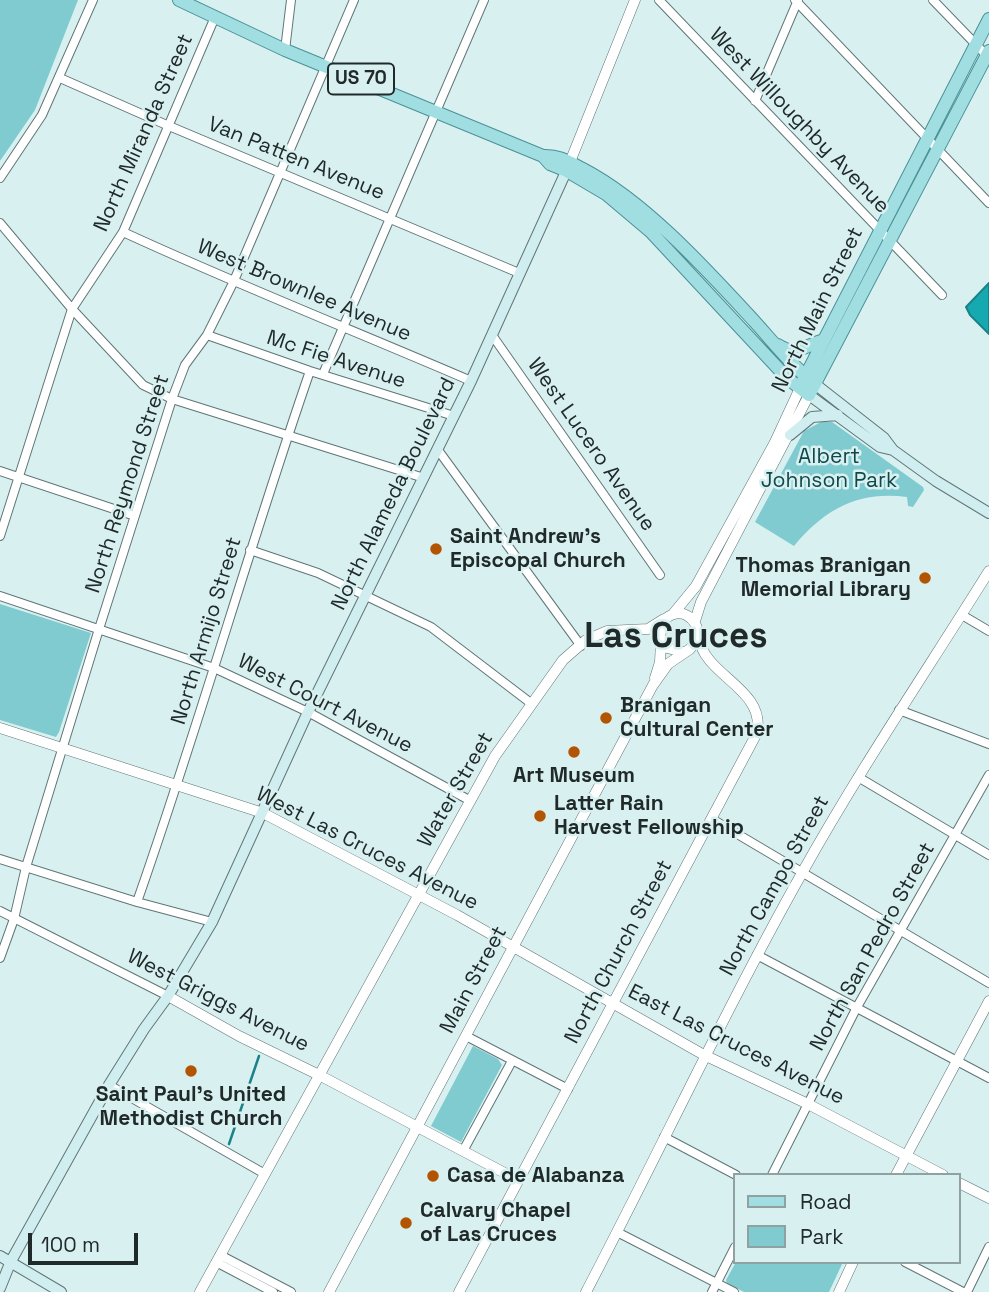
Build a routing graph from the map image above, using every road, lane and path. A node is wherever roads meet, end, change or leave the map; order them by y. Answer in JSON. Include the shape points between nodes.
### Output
{"nodes":[{"id":1,"x":93,"y":0,"type":"edge"},
{"id":2,"x":179,"y":0,"type":"edge"},
{"id":3,"x":291,"y":0,"type":"edge"},
{"id":4,"x":354,"y":0,"type":"edge"},
{"id":5,"x":635,"y":0,"type":"edge"},
{"id":6,"x":659,"y":0,"type":"edge"},
{"id":7,"x":797,"y":0,"type":"edge"},
{"id":8,"x":933,"y":0,"type":"edge"},
{"id":9,"x":482,"y":1,"type":"edge"},
{"id":10,"x":215,"y":17,"type":"junction"},
{"id":11,"x":989,"y":19,"type":"edge"},
{"id":12,"x":975,"y":45,"type":"junction"},
{"id":13,"x":285,"y":50,"type":"junction"},
{"id":14,"x":988,"y":55,"type":"edge"},
{"id":15,"x":327,"y":66,"type":"junction"},
{"id":16,"x":60,"y":78,"type":"junction"},
{"id":17,"x":755,"y":101,"type":"junction"},
{"id":18,"x":437,"y":111,"type":"junction"},
{"id":19,"x":169,"y":126,"type":"junction"},
{"id":20,"x":932,"y":143,"type":"junction"},
{"id":21,"x":569,"y":166,"type":"junction"},
{"id":22,"x":280,"y":172,"type":"junction"},
{"id":23,"x":0,"y":178,"type":"edge"},
{"id":24,"x":989,"y":203,"type":"edge"},
{"id":25,"x":391,"y":217,"type":"junction"},
{"id":26,"x":0,"y":223,"type":"edge"},
{"id":27,"x":123,"y":232,"type":"junction"},
{"id":28,"x":885,"y":235,"type":"junction"},
{"id":29,"x":519,"y":273,"type":"junction"},
{"id":30,"x":233,"y":283,"type":"junction"},
{"id":31,"x":942,"y":295,"type":"dead end"},
{"id":32,"x":72,"y":309,"type":"junction"},
{"id":33,"x":345,"y":326,"type":"junction"},
{"id":34,"x":207,"y":335,"type":"junction"},
{"id":35,"x":492,"y":335,"type":"junction"},
{"id":36,"x":769,"y":339,"type":"junction"},
{"id":37,"x":824,"y":340,"type":"junction"},
{"id":38,"x":310,"y":371,"type":"junction"},
{"id":39,"x":323,"y":374,"type":"junction"},
{"id":40,"x":471,"y":381,"type":"junction"},
{"id":41,"x":807,"y":386,"type":"junction"},
{"id":42,"x":172,"y":399,"type":"junction"},
{"id":43,"x":838,"y":415,"type":"junction"},
{"id":44,"x":454,"y":416,"type":"junction"},
{"id":45,"x":288,"y":434,"type":"junction"},
{"id":46,"x":790,"y":435,"type":"junction"},
{"id":47,"x":438,"y":450,"type":"junction"},
{"id":48,"x":893,"y":450,"type":"junction"},
{"id":49,"x":0,"y":471,"type":"edge"},
{"id":50,"x":19,"y":477,"type":"junction"},
{"id":51,"x":425,"y":478,"type":"junction"},
{"id":52,"x":989,"y":513,"type":"edge"},
{"id":53,"x":135,"y":516,"type":"junction"},
{"id":54,"x":0,"y":536,"type":"edge"},
{"id":55,"x":250,"y":550,"type":"junction"},
{"id":56,"x":989,"y":571,"type":"edge"},
{"id":57,"x":660,"y":575,"type":"dead end"},
{"id":58,"x":0,"y":596,"type":"edge"},
{"id":59,"x":366,"y":596,"type":"junction"},
{"id":60,"x":670,"y":615,"type":"junction"},
{"id":61,"x":962,"y":615,"type":"junction"},
{"id":62,"x":695,"y":621,"type":"junction"},
{"id":63,"x":99,"y":629,"type":"junction"},
{"id":64,"x":989,"y":631,"type":"edge"},
{"id":65,"x":699,"y":637,"type":"junction"},
{"id":66,"x":661,"y":639,"type":"junction"},
{"id":67,"x":581,"y":646,"type":"junction"},
{"id":68,"x":685,"y":651,"type":"junction"},
{"id":69,"x":214,"y":668,"type":"junction"},
{"id":70,"x":653,"y":685,"type":"junction"},
{"id":71,"x":532,"y":704,"type":"junction"},
{"id":72,"x":899,"y":710,"type":"junction"},
{"id":73,"x":308,"y":712,"type":"junction"},
{"id":74,"x":0,"y":728,"type":"edge"},
{"id":75,"x":752,"y":740,"type":"junction"},
{"id":76,"x":989,"y":744,"type":"edge"},
{"id":77,"x":63,"y":748,"type":"junction"},
{"id":78,"x":989,"y":775,"type":"edge"},
{"id":79,"x":858,"y":777,"type":"junction"},
{"id":80,"x":178,"y":786,"type":"junction"},
{"id":81,"x":470,"y":800,"type":"junction"},
{"id":82,"x":263,"y":813,"type":"junction"},
{"id":83,"x":712,"y":819,"type":"junction"},
{"id":84,"x":956,"y":835,"type":"junction"},
{"id":85,"x":989,"y":855,"type":"edge"},
{"id":86,"x":0,"y":859,"type":"edge"},
{"id":87,"x":26,"y":867,"type":"junction"},
{"id":88,"x":802,"y":873,"type":"junction"},
{"id":89,"x":418,"y":895,"type":"junction"},
{"id":90,"x":137,"y":902,"type":"junction"},
{"id":91,"x":0,"y":911,"type":"edge"},
{"id":92,"x":14,"y":919,"type":"junction"},
{"id":93,"x":212,"y":922,"type":"junction"},
{"id":94,"x":901,"y":932,"type":"junction"},
{"id":95,"x":514,"y":947,"type":"junction"},
{"id":96,"x":757,"y":955,"type":"junction"},
{"id":97,"x":0,"y":958,"type":"edge"},
{"id":98,"x":989,"y":984,"type":"edge"},
{"id":99,"x":168,"y":996,"type":"junction"},
{"id":100,"x":989,"y":1001,"type":"edge"},
{"id":101,"x":613,"y":1003,"type":"junction"},
{"id":102,"x":857,"y":1007,"type":"junction"},
{"id":103,"x":466,"y":1036,"type":"junction"},
{"id":104,"x":704,"y":1055,"type":"junction"},
{"id":105,"x":512,"y":1061,"type":"junction"},
{"id":106,"x":956,"y":1062,"type":"junction"},
{"id":107,"x":319,"y":1075,"type":"junction"},
{"id":108,"x":989,"y":1079,"type":"edge"},
{"id":109,"x":109,"y":1085,"type":"junction"},
{"id":110,"x":568,"y":1090,"type":"junction"},
{"id":111,"x":808,"y":1104,"type":"junction"},
{"id":112,"x":417,"y":1127,"type":"junction"},
{"id":113,"x":664,"y":1137,"type":"junction"},
{"id":114,"x":463,"y":1152,"type":"junction"},
{"id":115,"x":906,"y":1154,"type":"junction"},
{"id":116,"x":773,"y":1173,"type":"edge"},
{"id":117,"x":897,"y":1173,"type":"edge"},
{"id":118,"x":939,"y":1173,"type":"edge"},
{"id":119,"x":265,"y":1174,"type":"junction"},
{"id":120,"x":734,"y":1174,"type":"edge"},
{"id":121,"x":518,"y":1180,"type":"junction"},
{"id":122,"x":961,"y":1184,"type":"edge"},
{"id":123,"x":989,"y":1198,"type":"edge"},
{"id":124,"x":617,"y":1232,"type":"junction"},
{"id":125,"x":989,"y":1247,"type":"edge"},
{"id":126,"x":734,"y":1249,"type":"edge"},
{"id":127,"x":218,"y":1258,"type":"junction"},
{"id":128,"x":5,"y":1259,"type":"edge"},
{"id":129,"x":852,"y":1264,"type":"edge"},
{"id":130,"x":909,"y":1264,"type":"edge"},
{"id":131,"x":717,"y":1283,"type":"junction"},
{"id":132,"x":0,"y":1288,"type":"edge"},
{"id":133,"x":61,"y":1292,"type":"edge"},
{"id":134,"x":200,"y":1292,"type":"edge"},
{"id":135,"x":273,"y":1292,"type":"edge"},
{"id":136,"x":290,"y":1292,"type":"edge"},
{"id":137,"x":329,"y":1292,"type":"edge"},
{"id":138,"x":459,"y":1292,"type":"edge"},
{"id":139,"x":586,"y":1292,"type":"edge"},
{"id":140,"x":712,"y":1292,"type":"edge"},
{"id":141,"x":734,"y":1292,"type":"edge"},
{"id":142,"x":839,"y":1292,"type":"edge"},
{"id":143,"x":965,"y":1292,"type":"edge"}],
"edges":[{"from":1,"to":16,"type":"street"},
{"from":2,"to":10,"type":"main road","number":"US 70"},
{"from":3,"to":13,"type":"street"},
{"from":4,"to":15,"type":"street","name":"North Reymond Street"},
{"from":5,"to":21,"type":"street","name":"North Alameda Boulevard"},
{"from":6,"to":17,"type":"street","name":"West Willoughby Avenue"},
{"from":7,"to":17,"type":"street"},
{"from":7,"to":20,"type":"street"},
{"from":8,"to":12,"type":"street"},
{"from":9,"to":18,"type":"street"},
{"from":10,"to":13,"type":"main road","number":"US 70"},
{"from":10,"to":19,"type":"street","name":"North Miranda Street"},
{"from":11,"to":12,"type":"main road","name":"North Main Street"},
{"from":12,"to":14,"type":"street"},
{"from":12,"to":20,"type":"main road","name":"North Main Street"},
{"from":13,"to":15,"type":"main road","number":"US 70"},
{"from":14,"to":20,"type":"main road","name":"North Main Street"},
{"from":15,"to":18,"type":"main road","number":"US 70"},
{"from":15,"to":22,"type":"street","name":"North Reymond Street"},
{"from":16,"to":19,"type":"street","name":"Van Patten Avenue"},
{"from":16,"to":23,"type":"street","via":[[42,115]]},
{"from":17,"to":28,"type":"street","name":"West Willoughby Avenue"},
{"from":18,"to":21,"type":"main road","number":"US 70","via":[[543,156],[550,164]]},
{"from":18,"to":25,"type":"street"},
{"from":19,"to":22,"type":"street","name":"Van Patten Avenue"},
{"from":19,"to":27,"type":"street","name":"North Miranda Street"},
{"from":20,"to":24,"type":"street"},
{"from":20,"to":28,"type":"main road","name":"North Main Street"},
{"from":21,"to":29,"type":"main road","name":"North Alameda Boulevard"},
{"from":21,"to":36,"type":"main road","number":"US 70","via":[[610,185],[638,207]]},
{"from":21,"to":41,"type":"main road","number":"US 70","via":[[651,232],[787,378]]},
{"from":22,"to":25,"type":"street","name":"Van Patten Avenue"},
{"from":22,"to":30,"type":"street","name":"North Reymond Street"},
{"from":25,"to":29,"type":"street","name":"Van Patten Avenue"},
{"from":25,"to":33,"type":"street"},
{"from":26,"to":32,"type":"street"},
{"from":27,"to":30,"type":"street","name":"West Brownlee Avenue"},
{"from":27,"to":32,"type":"street","name":"North Miranda Street"},
{"from":28,"to":31,"type":"street","name":"West Willoughby Avenue"},
{"from":28,"to":37,"type":"main road","name":"North Main Street"},
{"from":28,"to":41,"type":"main road","name":"North Main Street"},
{"from":29,"to":35,"type":"main road","name":"North Alameda Boulevard"},
{"from":30,"to":33,"type":"street","name":"West Brownlee Avenue"},
{"from":30,"to":34,"type":"street","name":"North Reymond Street"},
{"from":32,"to":42,"type":"street","via":[[143,385]]},
{"from":32,"to":50,"type":"street","name":"North Miranda Street"},
{"from":33,"to":39,"type":"street"},
{"from":33,"to":40,"type":"street","name":"West Brownlee Avenue"},
{"from":34,"to":38,"type":"street","name":"Mc Fie Avenue"},
{"from":34,"to":42,"type":"street","name":"North Reymond Street","via":[[185,365]]},
{"from":35,"to":40,"type":"main road","name":"North Alameda Boulevard"},
{"from":35,"to":57,"type":"street","name":"West Lucero Avenue"},
{"from":36,"to":37,"type":"main road","via":[[784,349],[802,351]]},
{"from":36,"to":41,"type":"main road"},
{"from":37,"to":41,"type":"main road","name":"North Main Street"},
{"from":38,"to":39,"type":"street","name":"Mc Fie Avenue"},
{"from":38,"to":45,"type":"street","name":"North Armijo Street"},
{"from":39,"to":44,"type":"street","name":"Mc Fie Avenue"},
{"from":40,"to":44,"type":"main road","name":"North Alameda Boulevard"},
{"from":41,"to":43,"type":"main road"},
{"from":41,"to":46,"type":"street","name":"North Main Street"},
{"from":41,"to":48,"type":"main road","via":[[884,438]]},
{"from":41,"to":60,"type":"street","name":"North Main Street","via":[[696,586]]},
{"from":42,"to":45,"type":"street"},
{"from":42,"to":53,"type":"street","name":"North Reymond Street"},
{"from":43,"to":46,"type":"main road","via":[[812,417]]},
{"from":43,"to":48,"type":"main road","via":[[880,447]]},
{"from":44,"to":47,"type":"main road","name":"North Alameda Boulevard"},
{"from":45,"to":51,"type":"street"},
{"from":45,"to":55,"type":"street","name":"North Armijo Street"},
{"from":46,"to":62,"type":"street","name":"North Main Street"},
{"from":47,"to":51,"type":"main road","name":"North Alameda Boulevard"},
{"from":47,"to":67,"type":"street"},
{"from":48,"to":52,"type":"main road"},
{"from":49,"to":50,"type":"street"},
{"from":50,"to":53,"type":"street"},
{"from":50,"to":54,"type":"street","name":"North Miranda Street"},
{"from":51,"to":59,"type":"main road","name":"North Alameda Boulevard"},
{"from":53,"to":63,"type":"street","name":"North Reymond Street"},
{"from":55,"to":59,"type":"street","via":[[318,573]]},
{"from":55,"to":69,"type":"street","name":"North Armijo Street"},
{"from":56,"to":61,"type":"street","name":"North Campo Street"},
{"from":58,"to":63,"type":"street","name":"West Court Avenue"},
{"from":59,"to":71,"type":"street","via":[[431,627]]},
{"from":59,"to":73,"type":"main road","name":"North Alameda Boulevard"},
{"from":60,"to":62,"type":"street","via":[[685,614]]},
{"from":60,"to":66,"type":"street","via":[[660,626]]},
{"from":60,"to":67,"type":"street","name":"Water Street","via":[[648,629],[599,633]]},
{"from":61,"to":64,"type":"street"},
{"from":61,"to":72,"type":"street","name":"North Campo Street"},
{"from":62,"to":65,"type":"street"},
{"from":63,"to":69,"type":"street","name":"West Court Avenue"},
{"from":63,"to":77,"type":"street","name":"North Reymond Street"},
{"from":65,"to":68,"type":"street"},
{"from":65,"to":75,"type":"street","name":"North Church Street","via":[[704,654],[756,712],[758,726]]},
{"from":66,"to":67,"type":"street","name":"Water Street","via":[[620,634]]},
{"from":66,"to":68,"type":"street","via":[[673,651]]},
{"from":66,"to":70,"type":"street","name":"Main Street"},
{"from":67,"to":71,"type":"street","name":"Water Street","via":[[563,660]]},
{"from":68,"to":70,"type":"street","name":"Main Street"},
{"from":68,"to":75,"type":"street","via":[[706,663],[739,694],[750,712]]},
{"from":69,"to":73,"type":"street","name":"West Court Avenue"},
{"from":69,"to":80,"type":"street","name":"North Armijo Street"},
{"from":70,"to":95,"type":"street","name":"Main Street"},
{"from":71,"to":81,"type":"street","name":"Water Street"},
{"from":72,"to":76,"type":"street"},
{"from":72,"to":79,"type":"street","name":"North Campo Street"},
{"from":73,"to":81,"type":"street","name":"West Court Avenue"},
{"from":73,"to":82,"type":"main road","name":"North Alameda Boulevard"},
{"from":74,"to":77,"type":"street","name":"West Las Cruces Avenue"},
{"from":75,"to":83,"type":"street","name":"North Church Street"},
{"from":77,"to":80,"type":"street","name":"West Las Cruces Avenue"},
{"from":77,"to":87,"type":"street","name":"North Reymond Street"},
{"from":78,"to":84,"type":"street","name":"North San Pedro Street"},
{"from":79,"to":84,"type":"street"},
{"from":79,"to":88,"type":"street","name":"North Campo Street"},
{"from":80,"to":82,"type":"street","name":"West Las Cruces Avenue"},
{"from":80,"to":90,"type":"street","name":"North Armijo Street"},
{"from":81,"to":89,"type":"street","name":"Water Street"},
{"from":82,"to":89,"type":"street","name":"West Las Cruces Avenue"},
{"from":82,"to":93,"type":"main road","name":"North Alameda Boulevard"},
{"from":83,"to":88,"type":"street"},
{"from":83,"to":101,"type":"street","name":"North Church Street"},
{"from":84,"to":85,"type":"street"},
{"from":84,"to":94,"type":"street","name":"North San Pedro Street"},
{"from":86,"to":87,"type":"street"},
{"from":87,"to":90,"type":"street"},
{"from":87,"to":92,"type":"street","name":"North Reymond Street"},
{"from":88,"to":94,"type":"street"},
{"from":88,"to":96,"type":"street","name":"North Campo Street"},
{"from":89,"to":95,"type":"street","name":"West Las Cruces Avenue"},
{"from":89,"to":107,"type":"street","name":"Water Street"},
{"from":90,"to":93,"type":"street"},
{"from":91,"to":92,"type":"street","name":"West Griggs Avenue"},
{"from":92,"to":97,"type":"street","name":"North Reymond Street"},
{"from":92,"to":99,"type":"street","name":"West Griggs Avenue"},
{"from":93,"to":99,"type":"main road","name":"North Alameda Boulevard"},
{"from":94,"to":98,"type":"street"},
{"from":94,"to":102,"type":"street","name":"North San Pedro Street"},
{"from":95,"to":101,"type":"street","name":"East Las Cruces Avenue"},
{"from":95,"to":103,"type":"street","name":"Main Street"},
{"from":96,"to":102,"type":"street"},
{"from":96,"to":104,"type":"street","name":"North Campo Street"},
{"from":99,"to":107,"type":"street","name":"West Griggs Avenue"},
{"from":99,"to":109,"type":"main road","name":"North Alameda Boulevard"},
{"from":100,"to":106,"type":"street"},
{"from":101,"to":104,"type":"street","name":"East Las Cruces Avenue"},
{"from":101,"to":110,"type":"street","name":"North Church Street"},
{"from":102,"to":106,"type":"street"},
{"from":102,"to":111,"type":"street","name":"North San Pedro Street"},
{"from":103,"to":105,"type":"street"},
{"from":103,"to":112,"type":"street","name":"Main Street"},
{"from":104,"to":111,"type":"street","name":"East Las Cruces Avenue"},
{"from":104,"to":113,"type":"street","name":"North Campo Street"},
{"from":105,"to":110,"type":"street"},
{"from":105,"to":114,"type":"street"},
{"from":106,"to":108,"type":"street"},
{"from":106,"to":115,"type":"street"},
{"from":107,"to":112,"type":"street","name":"West Griggs Avenue"},
{"from":107,"to":119,"type":"street","name":"Water Street"},
{"from":109,"to":119,"type":"street"},
{"from":109,"to":128,"type":"main road","name":"North Alameda Boulevard"},
{"from":110,"to":121,"type":"street","name":"North Church Street"},
{"from":111,"to":115,"type":"street","name":"East Las Cruces Avenue"},
{"from":111,"to":116,"type":"street","name":"North San Pedro Street"},
{"from":112,"to":114,"type":"street","name":"West Griggs Avenue"},
{"from":112,"to":137,"type":"street","name":"Main Street"},
{"from":113,"to":120,"type":"street"},
{"from":113,"to":124,"type":"street","name":"North Campo Street"},
{"from":114,"to":121,"type":"street","name":"West Griggs Avenue"},
{"from":115,"to":117,"type":"street"},
{"from":115,"to":118,"type":"street","name":"East Las Cruces Avenue"},
{"from":119,"to":127,"type":"street","name":"Water Street"},
{"from":121,"to":138,"type":"street","name":"North Church Street"},
{"from":122,"to":123,"type":"street"},
{"from":124,"to":131,"type":"street"},
{"from":124,"to":139,"type":"street","name":"North Campo Street"},
{"from":125,"to":143,"type":"street"},
{"from":126,"to":131,"type":"street"},
{"from":127,"to":134,"type":"street","name":"Water Street"},
{"from":127,"to":135,"type":"street"},
{"from":127,"to":136,"type":"street"},
{"from":128,"to":132,"type":"main road","name":"North Alameda Boulevard"},
{"from":128,"to":133,"type":"main road"},
{"from":129,"to":142,"type":"street"},
{"from":130,"to":143,"type":"street"},
{"from":131,"to":140,"type":"street"},
{"from":131,"to":141,"type":"street"}]}
